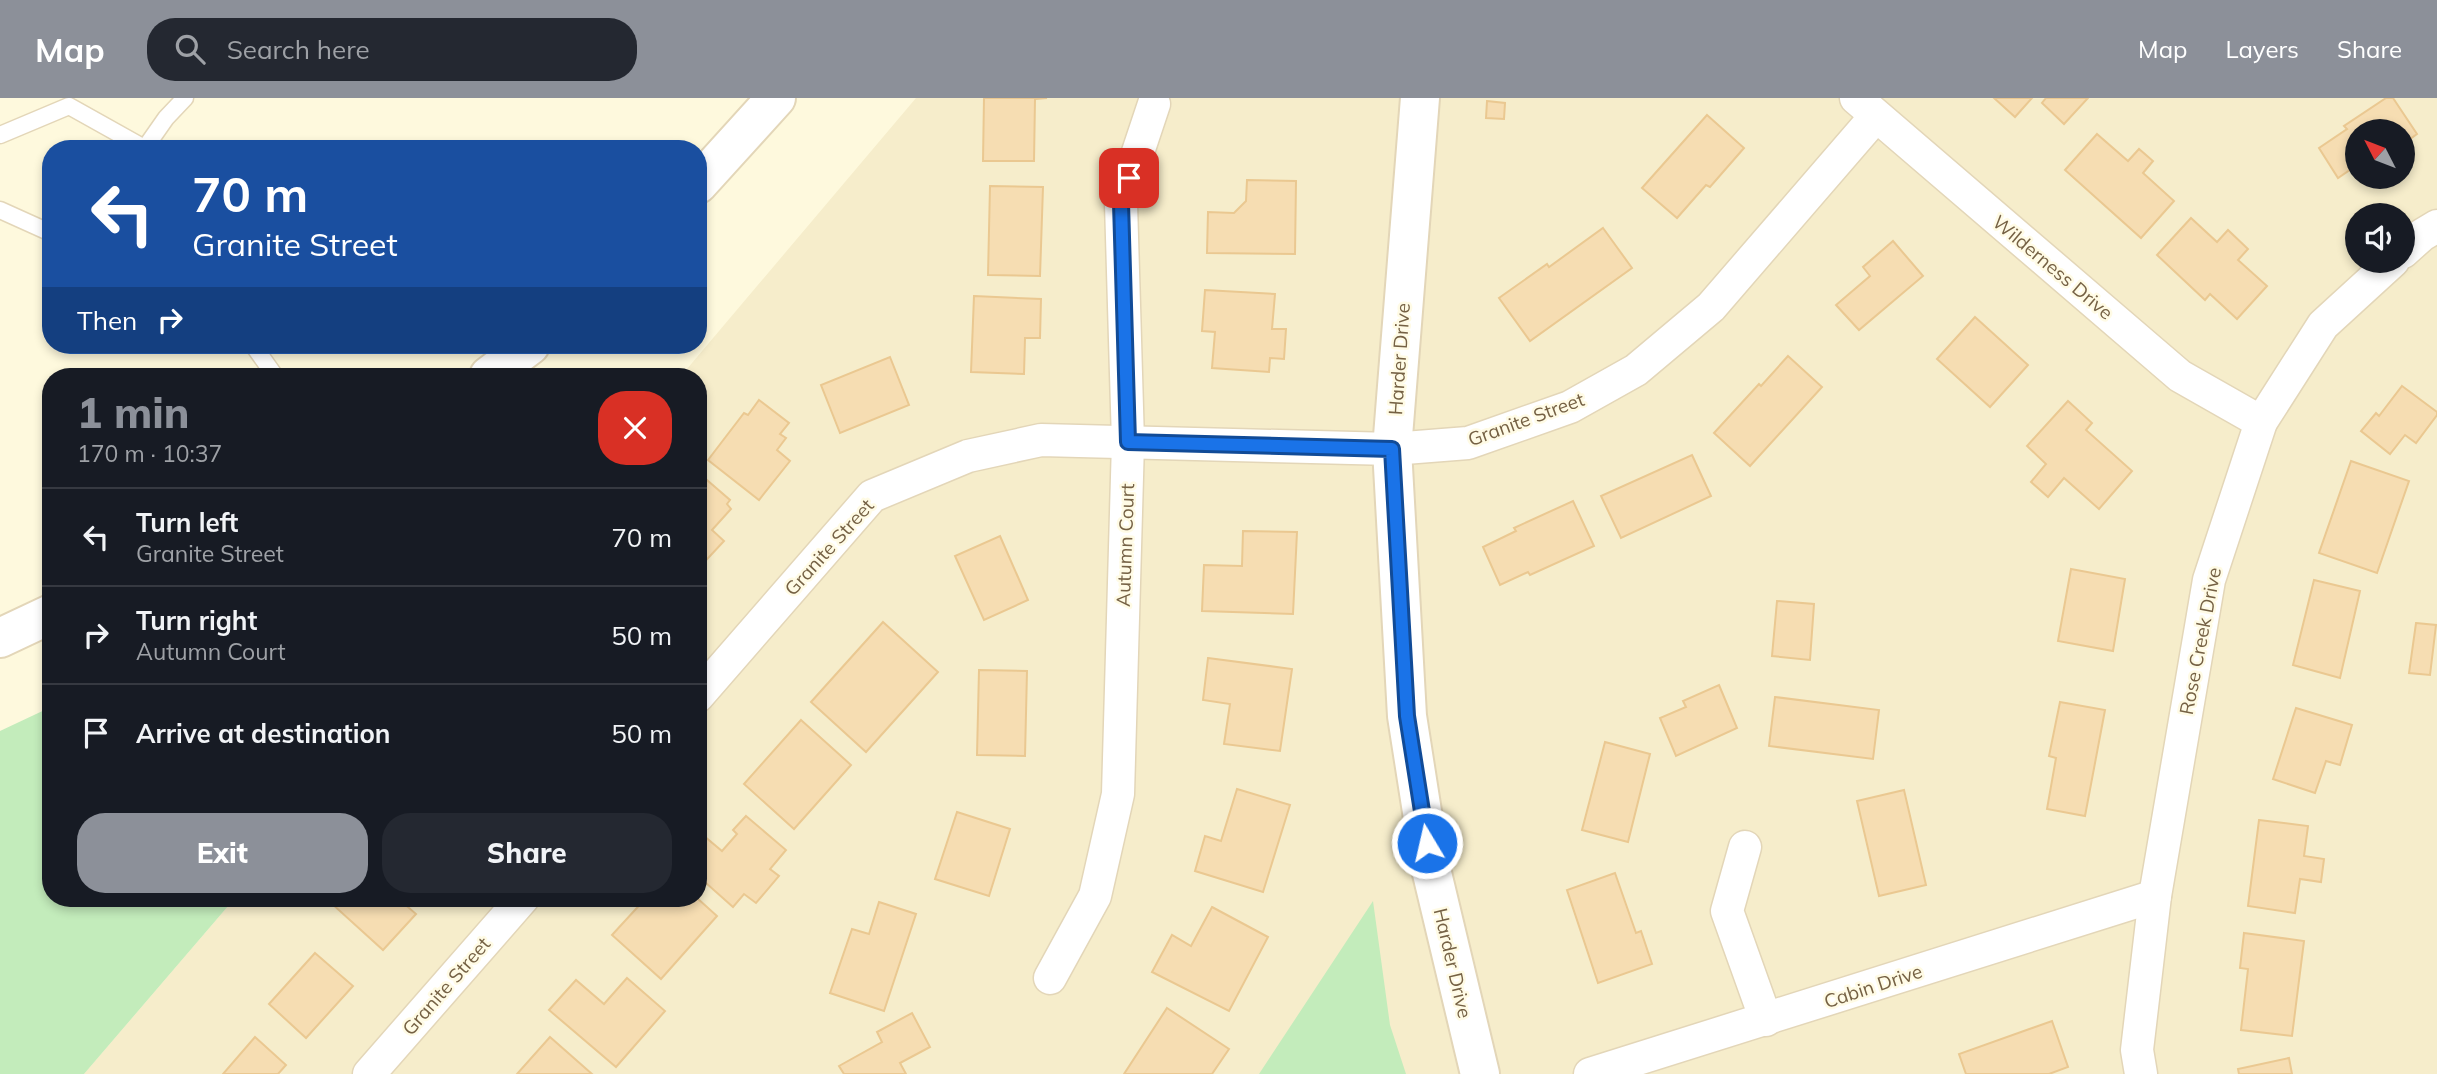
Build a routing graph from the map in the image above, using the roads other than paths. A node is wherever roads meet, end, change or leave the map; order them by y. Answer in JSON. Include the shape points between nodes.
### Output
{"nodes":[{"id":1,"x":185,"y":98,"type":"edge"},
{"id":2,"x":776,"y":98,"type":"edge"},
{"id":3,"x":1420,"y":98,"type":"edge"},
{"id":4,"x":1154,"y":104,"type":"dead end"},
{"id":5,"x":1866,"y":107,"type":"edge"},
{"id":6,"x":0,"y":135,"type":"edge"},
{"id":7,"x":131,"y":140,"type":"edge"},
{"id":8,"x":151,"y":140,"type":"edge"},
{"id":9,"x":707,"y":174,"type":"edge"},
{"id":10,"x":0,"y":210,"type":"edge"},
{"id":11,"x":2437,"y":226,"type":"edge"},
{"id":12,"x":42,"y":229,"type":"edge"},
{"id":13,"x":2415,"y":241,"type":"edge"},
{"id":14,"x":2380,"y":273,"type":"edge"},
{"id":15,"x":518,"y":354,"type":"edge"},
{"id":16,"x":500,"y":368,"type":"edge"},
{"id":17,"x":2261,"y":422,"type":"junction"},
{"id":18,"x":1128,"y":442,"type":"junction"},
{"id":19,"x":1392,"y":449,"type":"junction"},
{"id":20,"x":42,"y":618,"type":"edge"},
{"id":21,"x":0,"y":638,"type":"edge"},
{"id":22,"x":707,"y":686,"type":"edge"},
{"id":23,"x":1745,"y":847,"type":"dead end"},
{"id":24,"x":2155,"y":896,"type":"junction"},
{"id":25,"x":515,"y":907,"type":"edge"},
{"id":26,"x":1050,"y":978,"type":"dead end"},
{"id":27,"x":1766,"y":1020,"type":"junction"},
{"id":28,"x":369,"y":1074,"type":"edge"},
{"id":29,"x":1480,"y":1074,"type":"edge"},
{"id":30,"x":1590,"y":1074,"type":"edge"},
{"id":31,"x":2141,"y":1074,"type":"edge"}],
"edges":[{"from":1,"to":8,"type":"lane"},
{"from":2,"to":9,"type":"street"},
{"from":3,"to":19,"type":"street","name":"Harder Drive"},
{"from":4,"to":18,"type":"street","name":"Autumn Court","via":[[1121,203]]},
{"from":5,"to":17,"type":"street","name":"Wilderness Drive","via":[[2180,376]]},
{"from":5,"to":19,"type":"street","name":"Granite Street","via":[[1711,307],[1636,370],[1570,407],[1468,443]]},
{"from":6,"to":7,"type":"lane","via":[[69,106]]},
{"from":10,"to":12,"type":"lane"},
{"from":11,"to":13,"type":"street"},
{"from":14,"to":17,"type":"street","name":"Rose Creek Drive","via":[[2323,325]]},
{"from":15,"to":16,"type":"street"},
{"from":17,"to":24,"type":"street","name":"Rose Creek Drive","via":[[2208,580]]},
{"from":18,"to":19,"type":"street","name":"Granite Street"},
{"from":18,"to":22,"type":"street","name":"Granite Street","via":[[1041,440],[968,456],[872,496]]},
{"from":18,"to":26,"type":"street","name":"Autumn Court","via":[[1118,794],[1095,896]]},
{"from":19,"to":29,"type":"street","name":"Harder Drive","via":[[1407,716],[1431,869]]},
{"from":20,"to":21,"type":"street"},
{"from":23,"to":27,"type":"street","via":[[1727,911]]},
{"from":24,"to":27,"type":"street","name":"Cabin Drive"},
{"from":24,"to":31,"type":"street","name":"Rose Creek Drive","via":[[2137,1050]]},
{"from":25,"to":28,"type":"street","name":"Granite Street"},
{"from":27,"to":30,"type":"street","name":"Cabin Drive"}]}
